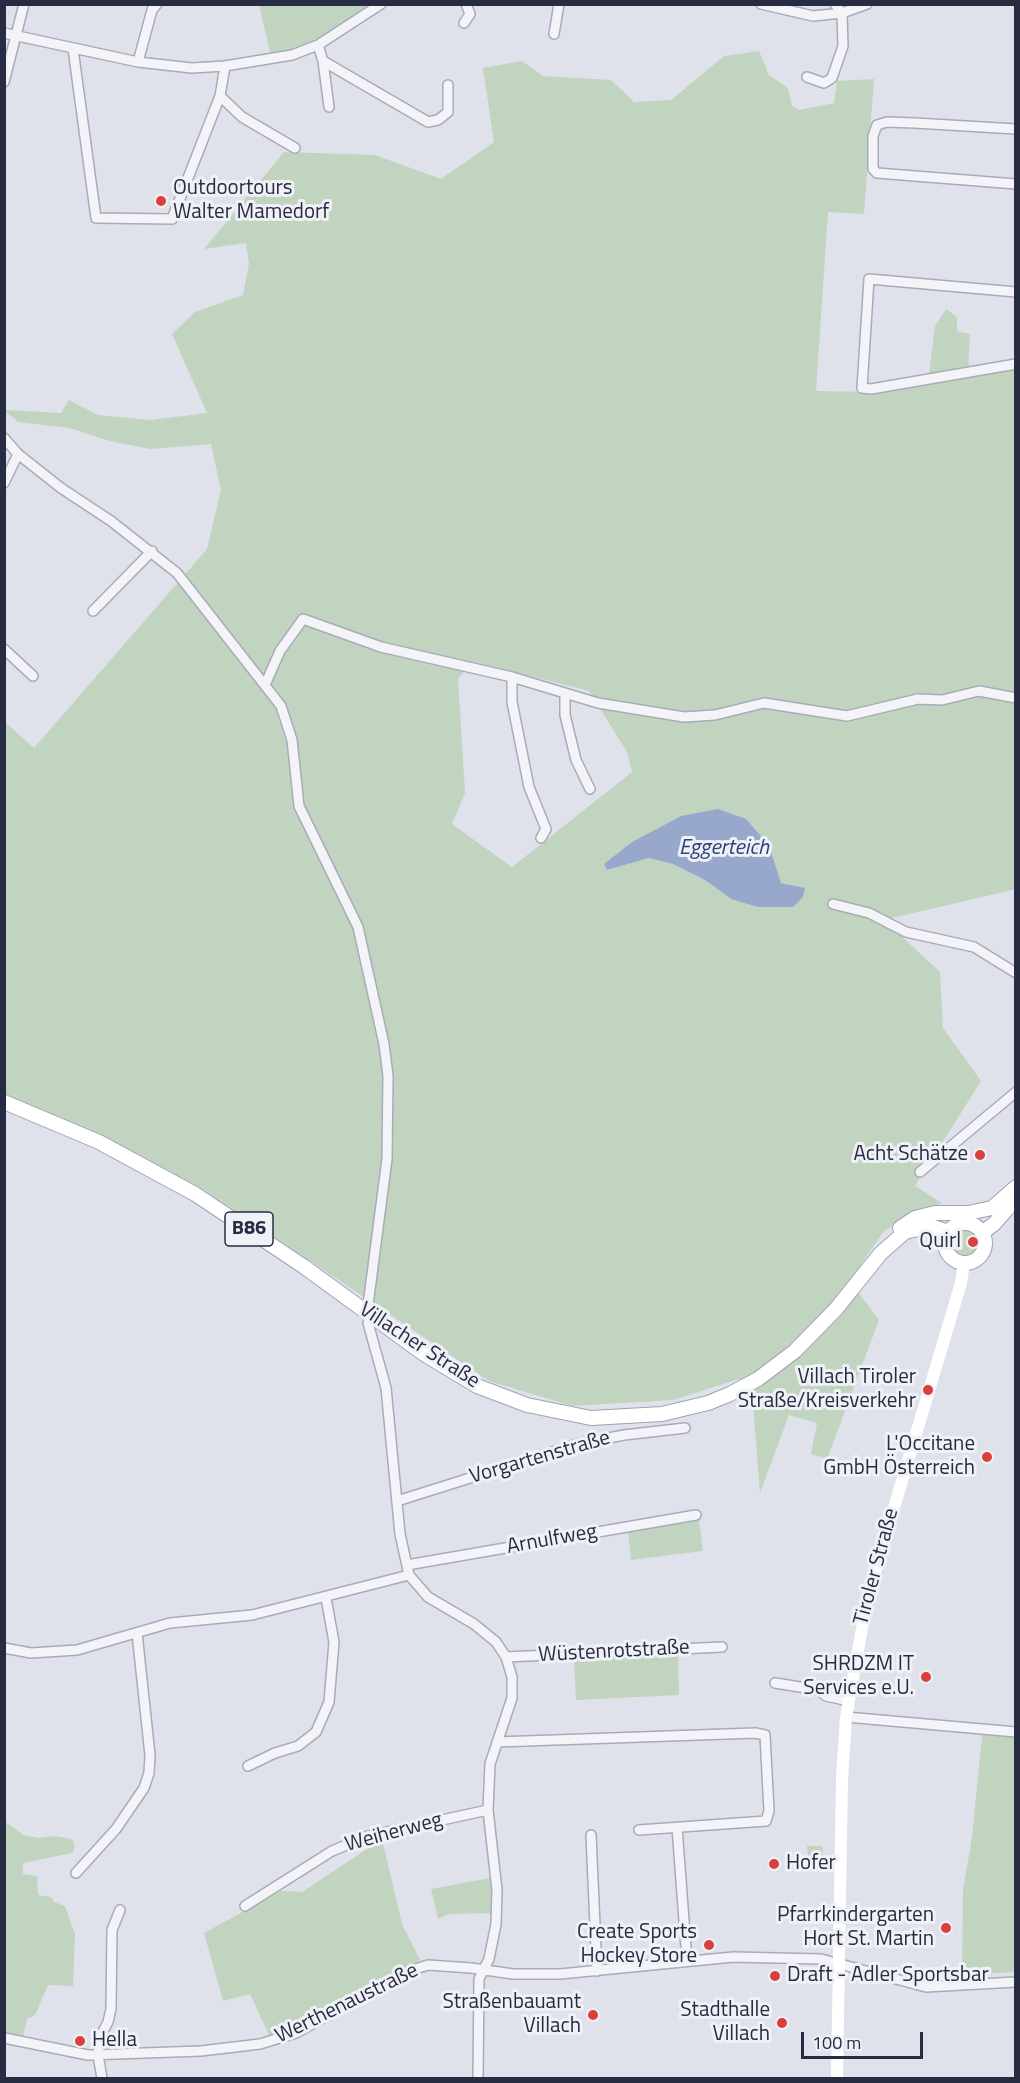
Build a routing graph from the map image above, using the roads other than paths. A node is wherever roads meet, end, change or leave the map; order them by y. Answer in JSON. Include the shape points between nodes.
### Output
{"nodes":[{"id":1,"x":24,"y":4,"type":"edge"},
{"id":2,"x":157,"y":4,"type":"edge"},
{"id":3,"x":381,"y":4,"type":"edge"},
{"id":4,"x":466,"y":4,"type":"edge"},
{"id":5,"x":559,"y":4,"type":"edge"},
{"id":6,"x":761,"y":4,"type":"edge"},
{"id":7,"x":835,"y":4,"type":"edge"},
{"id":8,"x":867,"y":4,"type":"edge"},
{"id":9,"x":842,"y":13,"type":"junction"},
{"id":10,"x":464,"y":23,"type":"dead end"},
{"id":11,"x":4,"y":33,"type":"edge"},
{"id":12,"x":554,"y":34,"type":"dead end"},
{"id":13,"x":15,"y":36,"type":"junction"},
{"id":14,"x":318,"y":45,"type":"junction"},
{"id":15,"x":73,"y":49,"type":"junction"},
{"id":16,"x":322,"y":61,"type":"junction"},
{"id":17,"x":138,"y":63,"type":"junction"},
{"id":18,"x":225,"y":66,"type":"junction"},
{"id":19,"x":807,"y":77,"type":"dead end"},
{"id":20,"x":4,"y":82,"type":"edge"},
{"id":21,"x":448,"y":85,"type":"dead end"},
{"id":22,"x":220,"y":96,"type":"junction"},
{"id":23,"x":329,"y":107,"type":"dead end"},
{"id":24,"x":1016,"y":129,"type":"edge"},
{"id":25,"x":295,"y":148,"type":"dead end"},
{"id":26,"x":1016,"y":184,"type":"edge"},
{"id":27,"x":1016,"y":292,"type":"edge"},
{"id":28,"x":1016,"y":364,"type":"edge"},
{"id":29,"x":4,"y":438,"type":"edge"},
{"id":30,"x":18,"y":454,"type":"junction"},
{"id":31,"x":4,"y":483,"type":"edge"},
{"id":32,"x":152,"y":551,"type":"junction"},
{"id":33,"x":93,"y":611,"type":"dead end"},
{"id":34,"x":4,"y":649,"type":"edge"},
{"id":35,"x":33,"y":676,"type":"dead end"},
{"id":36,"x":512,"y":677,"type":"junction"},
{"id":37,"x":265,"y":685,"type":"junction"},
{"id":38,"x":565,"y":694,"type":"junction"},
{"id":39,"x":1016,"y":698,"type":"edge"},
{"id":40,"x":590,"y":789,"type":"dead end"},
{"id":41,"x":542,"y":838,"type":"dead end"},
{"id":42,"x":833,"y":904,"type":"dead end"},
{"id":43,"x":1016,"y":974,"type":"edge"},
{"id":44,"x":1016,"y":1092,"type":"edge"},
{"id":45,"x":4,"y":1102,"type":"edge"},
{"id":46,"x":920,"y":1172,"type":"dead end"},
{"id":47,"x":1016,"y":1187,"type":"edge"},
{"id":48,"x":1016,"y":1199,"type":"edge"},
{"id":49,"x":948,"y":1232,"type":"junction"},
{"id":50,"x":982,"y":1233,"type":"junction"},
{"id":51,"x":881,"y":1253,"type":"junction"},
{"id":52,"x":964,"y":1262,"type":"junction"},
{"id":53,"x":368,"y":1305,"type":"dead end"},
{"id":54,"x":368,"y":1323,"type":"dead end"},
{"id":55,"x":685,"y":1428,"type":"dead end"},
{"id":56,"x":397,"y":1501,"type":"junction"},
{"id":57,"x":696,"y":1515,"type":"dead end"},
{"id":58,"x":408,"y":1570,"type":"junction"},
{"id":59,"x":326,"y":1598,"type":"junction"},
{"id":60,"x":137,"y":1633,"type":"junction"},
{"id":61,"x":722,"y":1647,"type":"dead end"},
{"id":62,"x":4,"y":1648,"type":"edge"},
{"id":63,"x":506,"y":1657,"type":"junction"},
{"id":64,"x":775,"y":1683,"type":"dead end"},
{"id":65,"x":849,"y":1701,"type":"junction"},
{"id":66,"x":846,"y":1717,"type":"junction"},
{"id":67,"x":1016,"y":1732,"type":"edge"},
{"id":68,"x":497,"y":1742,"type":"junction"},
{"id":69,"x":248,"y":1766,"type":"dead end"},
{"id":70,"x":488,"y":1810,"type":"junction"},
{"id":71,"x":677,"y":1827,"type":"junction"},
{"id":72,"x":639,"y":1830,"type":"dead end"},
{"id":73,"x":591,"y":1834,"type":"dead end"},
{"id":74,"x":76,"y":1873,"type":"dead end"},
{"id":75,"x":244,"y":1906,"type":"dead end"},
{"id":76,"x":120,"y":1910,"type":"dead end"},
{"id":77,"x":687,"y":1961,"type":"junction"},
{"id":78,"x":840,"y":1965,"type":"junction"},
{"id":79,"x":484,"y":1969,"type":"junction"},
{"id":80,"x":597,"y":1971,"type":"junction"},
{"id":81,"x":1016,"y":1982,"type":"edge"},
{"id":82,"x":4,"y":2038,"type":"edge"},
{"id":83,"x":98,"y":2055,"type":"junction"},
{"id":84,"x":102,"y":2079,"type":"edge"},
{"id":85,"x":477,"y":2079,"type":"edge"},
{"id":86,"x":837,"y":2079,"type":"edge"}],
"edges":[{"from":1,"to":13,"type":"street"},
{"from":2,"to":17,"type":"street"},
{"from":3,"to":14,"type":"street"},
{"from":4,"to":10,"type":"street","via":[[470,14]]},
{"from":5,"to":12,"type":"street"},
{"from":6,"to":9,"type":"street","via":[[813,15]]},
{"from":7,"to":9,"type":"street"},
{"from":8,"to":9,"type":"street"},
{"from":9,"to":19,"type":"street","via":[[843,46],[832,78],[824,82]]},
{"from":11,"to":13,"type":"street"},
{"from":13,"to":15,"type":"street"},
{"from":13,"to":20,"type":"street"},
{"from":14,"to":16,"type":"street"},
{"from":14,"to":18,"type":"street","via":[[292,55]]},
{"from":15,"to":17,"type":"street"},
{"from":15,"to":22,"type":"street","via":[[96,219],[172,219]]},
{"from":16,"to":21,"type":"street","via":[[428,122],[448,112]]},
{"from":16,"to":23,"type":"street"},
{"from":17,"to":18,"type":"street","via":[[192,68]]},
{"from":18,"to":22,"type":"street"},
{"from":22,"to":25,"type":"street","via":[[242,117]]},
{"from":24,"to":26,"type":"street","via":[[905,123],[877,125],[873,136],[873,169],[877,173]]},
{"from":27,"to":28,"type":"street","via":[[869,279],[862,388]]},
{"from":29,"to":30,"type":"street"},
{"from":30,"to":31,"type":"street"},
{"from":30,"to":32,"type":"street"},
{"from":32,"to":33,"type":"street"},
{"from":32,"to":37,"type":"street","via":[[177,573]]},
{"from":34,"to":35,"type":"street"},
{"from":36,"to":37,"type":"street","via":[[381,647],[303,619],[280,651]]},
{"from":36,"to":38,"type":"street"},
{"from":36,"to":41,"type":"street","via":[[529,787],[546,829]]},
{"from":37,"to":53,"type":"street","via":[[281,706],[292,740],[299,806],[358,927],[384,1044],[388,1076],[387,1159]]},
{"from":38,"to":39,"type":"street","via":[[684,717],[715,715],[764,703],[847,716],[918,699],[942,700],[979,691]]},
{"from":38,"to":40,"type":"street","via":[[565,715],[576,760]]},
{"from":42,"to":43,"type":"street","via":[[869,913],[906,932],[974,947]]},
{"from":44,"to":46,"type":"street"},
{"from":45,"to":51,"type":"main road","name":"Villacher Straße","number":"B86","via":[[144,1165],[245,1226],[477,1386],[538,1408],[591,1418],[662,1414],[708,1403],[759,1379],[818,1329]]},
{"from":47,"to":51,"type":"main road","number":"B86","via":[[992,1208],[915,1218],[888,1236],[880,1246]]},
{"from":48,"to":50,"type":"main road"},
{"from":49,"to":50,"type":"main road","via":[[964,1223],[974,1225]]},
{"from":49,"to":51,"type":"main road","number":"B86","via":[[931,1226],[917,1227]]},
{"from":49,"to":52,"type":"main road","via":[[947,1250],[953,1258]]},
{"from":50,"to":52,"type":"main road","via":[[982,1251],[976,1259]]},
{"from":52,"to":65,"type":"main road","name":"Tiroler Straße","via":[[868,1595]]},
{"from":54,"to":56,"type":"street","via":[[386,1388]]},
{"from":55,"to":56,"type":"street","name":"Vorgartenstraße","via":[[578,1444]]},
{"from":56,"to":58,"type":"street"},
{"from":57,"to":58,"type":"street","name":"Arnulfweg"},
{"from":58,"to":59,"type":"street","name":"Arnulfweg"},
{"from":58,"to":63,"type":"street","via":[[428,1597],[474,1624],[496,1642]]},
{"from":59,"to":60,"type":"street","name":"Arnulfweg","via":[[252,1615],[170,1623]]},
{"from":59,"to":69,"type":"street","via":[[334,1642],[330,1702],[316,1732],[298,1746]]},
{"from":60,"to":62,"type":"street","name":"Arnulfweg","via":[[53,1653]]},
{"from":60,"to":74,"type":"street","via":[[150,1755],[148,1773],[144,1788],[116,1829]]},
{"from":61,"to":63,"type":"street","name":"Wüstenrotstraße"},
{"from":63,"to":68,"type":"street","via":[[512,1677],[512,1698]]},
{"from":64,"to":65,"type":"street","via":[[819,1690],[826,1696]]},
{"from":65,"to":66,"type":"main road","name":"Tiroler Straße"},
{"from":66,"to":67,"type":"street"},
{"from":66,"to":78,"type":"main road","name":"Tiroler Straße"},
{"from":68,"to":70,"type":"street","via":[[490,1764]]},
{"from":68,"to":71,"type":"street","via":[[765,1735],[769,1811],[765,1821]]},
{"from":70,"to":75,"type":"street","name":"Weiherweg","via":[[359,1840],[332,1851]]},
{"from":70,"to":79,"type":"street","via":[[498,1890],[496,1924]]},
{"from":71,"to":72,"type":"street"},
{"from":71,"to":77,"type":"street"},
{"from":73,"to":80,"type":"street"},
{"from":76,"to":83,"type":"street","via":[[112,1930],[111,2009]]},
{"from":77,"to":78,"type":"street","name":"Werthenaustraße","via":[[733,1957],[821,1959]]},
{"from":77,"to":80,"type":"street","name":"Werthenaustraße"},
{"from":78,"to":81,"type":"street","name":"Werthenaustraße","via":[[926,1987]]},
{"from":78,"to":86,"type":"main road","name":"Tiroler Straße"},
{"from":79,"to":80,"type":"street","name":"Werthenaustraße","via":[[513,1974]]},
{"from":79,"to":83,"type":"street","name":"Werthenaustraße","via":[[428,1965],[406,1972],[296,2033],[260,2044]]},
{"from":79,"to":85,"type":"street","via":[[479,1979]]},
{"from":82,"to":83,"type":"street","name":"Werthenaustraße"},
{"from":83,"to":84,"type":"street"}]}
